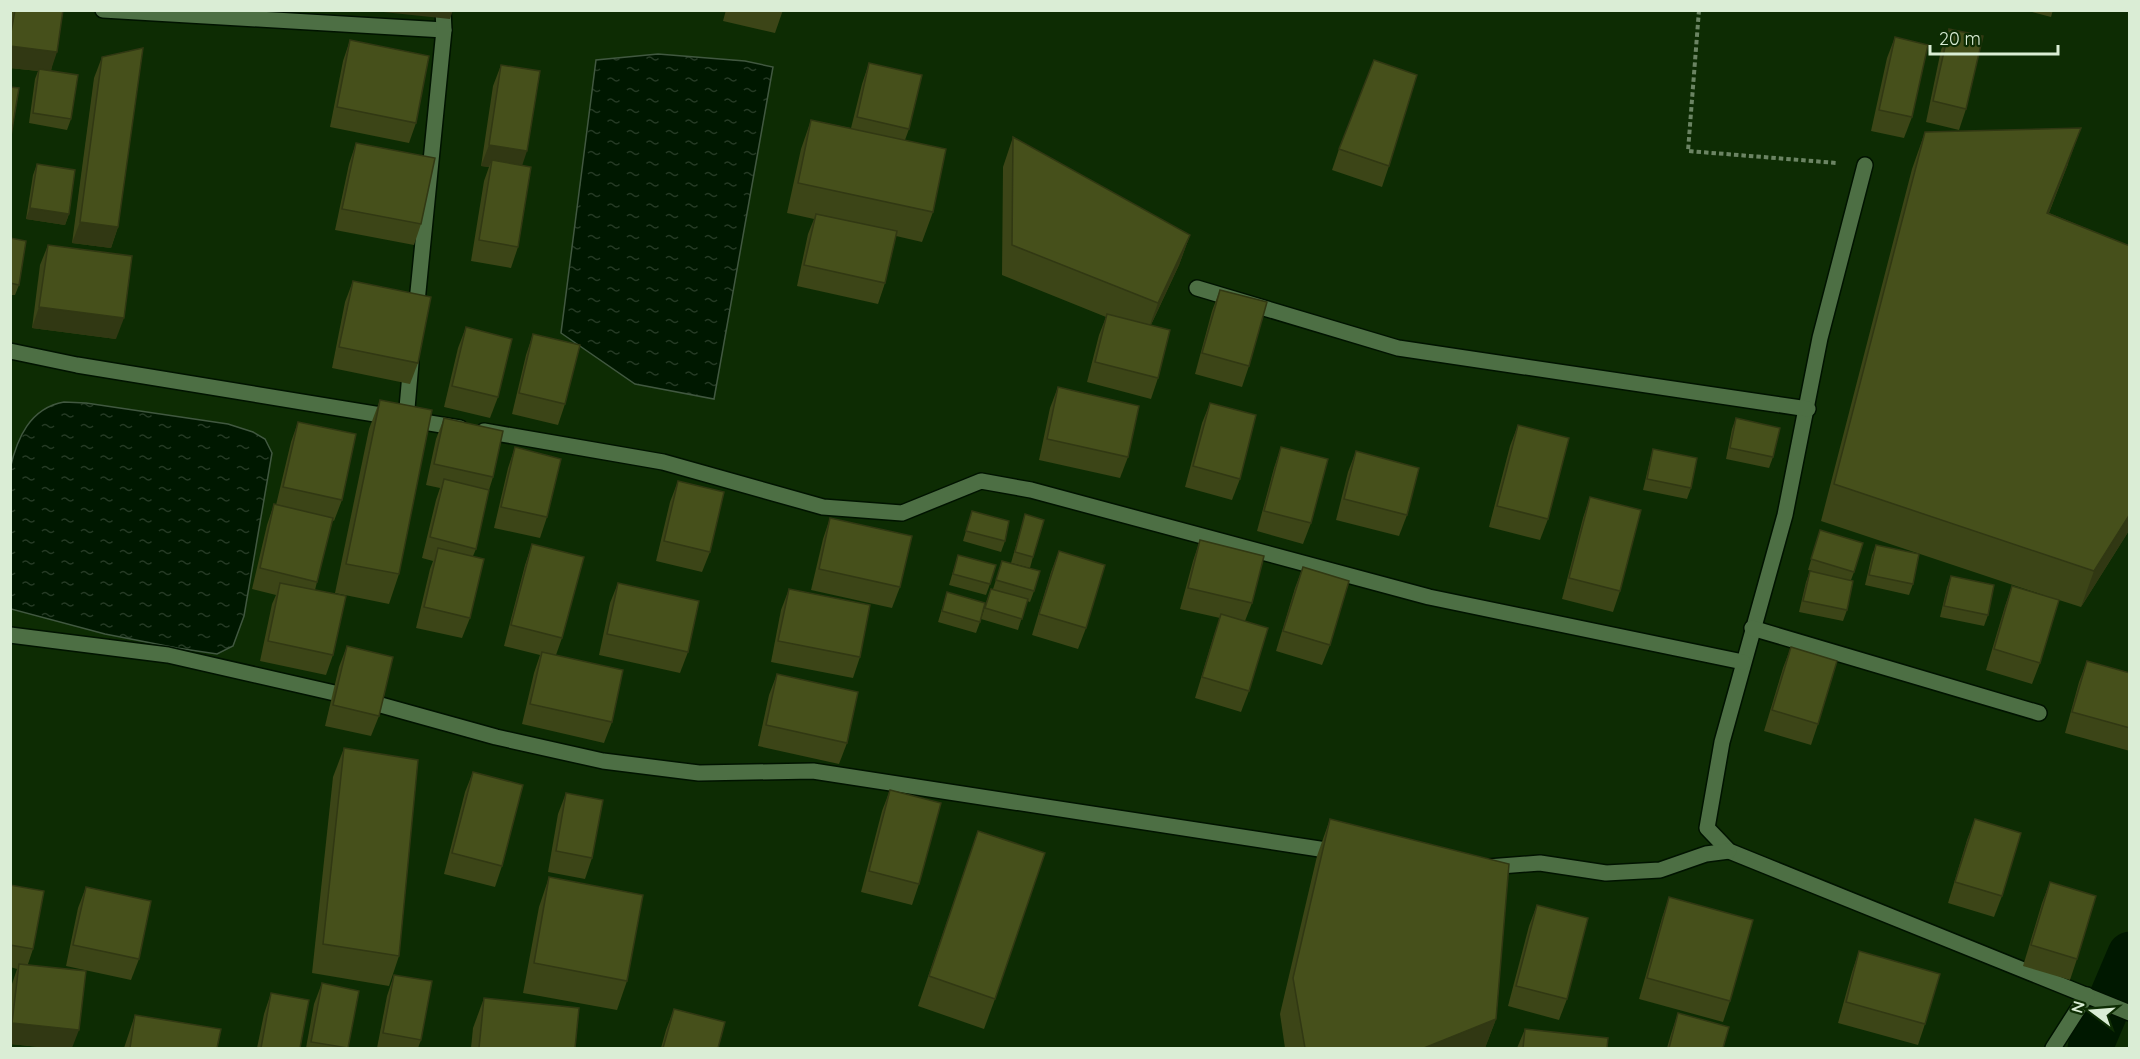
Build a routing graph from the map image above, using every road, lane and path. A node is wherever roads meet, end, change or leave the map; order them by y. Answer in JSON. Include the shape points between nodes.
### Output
{"nodes":[{"id":1,"x":103,"y":10,"type":"edge"},
{"id":2,"x":443,"y":10,"type":"edge"},
{"id":3,"x":1699,"y":10,"type":"edge"},
{"id":4,"x":444,"y":30,"type":"junction"},
{"id":5,"x":1864,"y":165,"type":"joint"},
{"id":6,"x":1197,"y":288,"type":"dead end"},
{"id":7,"x":415,"y":325,"type":"edge"},
{"id":8,"x":412,"y":349,"type":"edge"},
{"id":9,"x":10,"y":351,"type":"edge"},
{"id":10,"x":1808,"y":409,"type":"junction"},
{"id":11,"x":406,"y":419,"type":"junction"},
{"id":12,"x":1752,"y":628,"type":"junction"},
{"id":13,"x":10,"y":635,"type":"edge"},
{"id":14,"x":1743,"y":662,"type":"junction"},
{"id":15,"x":2039,"y":713,"type":"dead end"},
{"id":16,"x":1729,"y":851,"type":"junction"},
{"id":17,"x":1349,"y":854,"type":"edge"},
{"id":18,"x":1473,"y":868,"type":"edge"},
{"id":19,"x":2087,"y":995,"type":"junction"},
{"id":20,"x":2130,"y":1012,"type":"edge"},
{"id":21,"x":2053,"y":1048,"type":"edge"}],
"edges":[{"from":1,"to":4,"type":"street"},
{"from":2,"to":4,"type":"street"},
{"from":3,"to":5,"type":"path","via":[[1688,151]]},
{"from":4,"to":7,"type":"street"},
{"from":5,"to":10,"type":"street","via":[[1820,338]]},
{"from":6,"to":10,"type":"street","via":[[1398,348]]},
{"from":8,"to":11,"type":"street"},
{"from":9,"to":11,"type":"street"},
{"from":10,"to":12,"type":"street","via":[[1785,514]]},
{"from":11,"to":14,"type":"street","via":[[663,462],[822,507],[902,513],[981,481],[1031,490],[1429,597]]},
{"from":12,"to":14,"type":"street"},
{"from":12,"to":15,"type":"street"},
{"from":13,"to":17,"type":"street","via":[[168,655],[603,761],[699,772],[813,771]]},
{"from":14,"to":16,"type":"street","via":[[1722,742],[1707,828]]},
{"from":16,"to":18,"type":"street","via":[[1706,854],[1660,870],[1606,873],[1540,863]]},
{"from":16,"to":19,"type":"street"},
{"from":19,"to":20,"type":"street"},
{"from":19,"to":21,"type":"street"}]}
